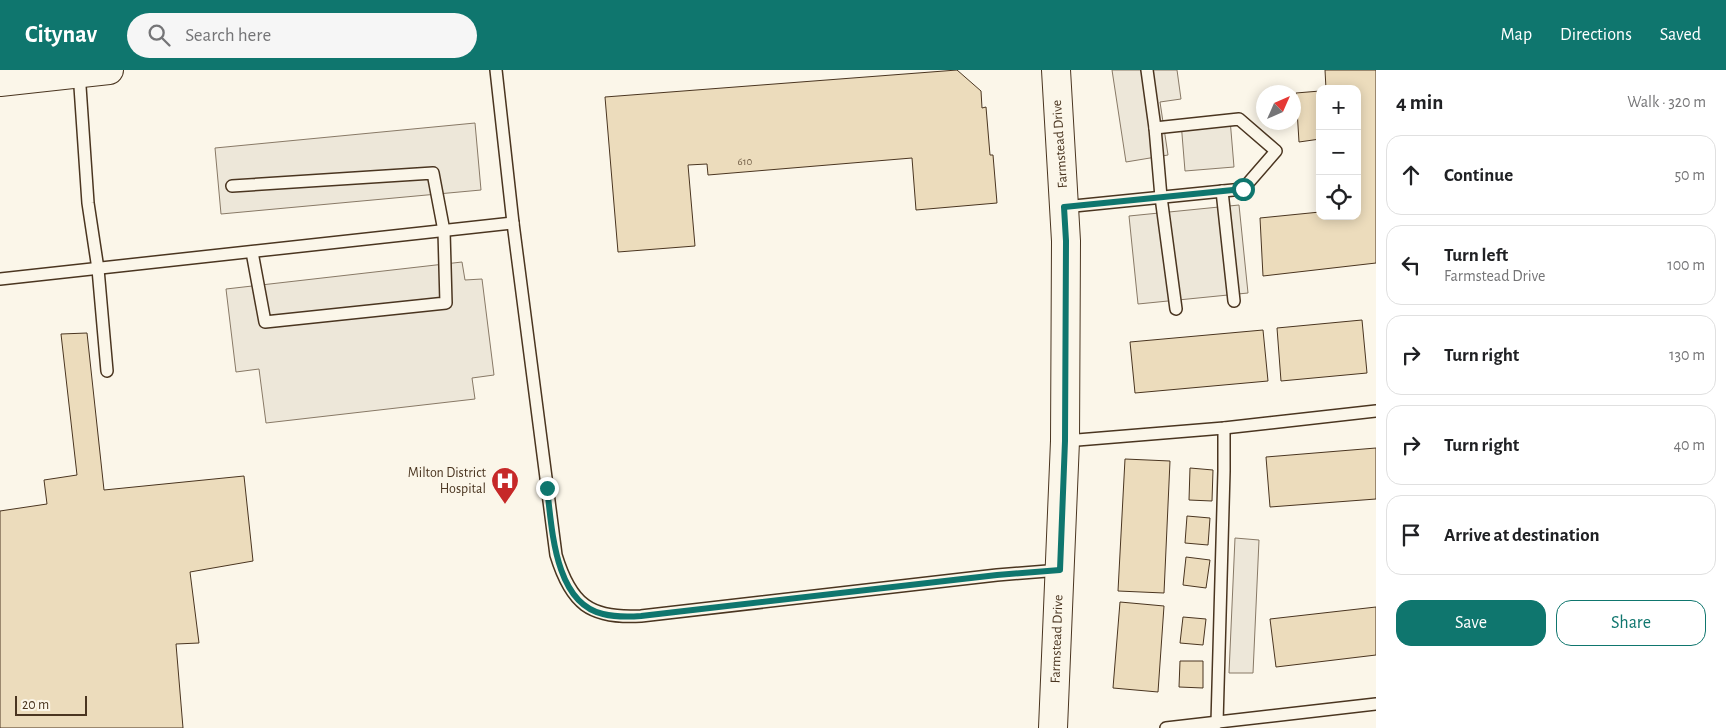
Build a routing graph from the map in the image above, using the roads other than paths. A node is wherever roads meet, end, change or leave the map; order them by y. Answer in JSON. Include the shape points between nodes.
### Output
{"nodes":[{"id":1,"x":109,"y":70,"type":"edge"},
{"id":2,"x":496,"y":70,"type":"edge"},
{"id":3,"x":1056,"y":70,"type":"edge"},
{"id":4,"x":1147,"y":70,"type":"edge"},
{"id":5,"x":79,"y":72,"type":"edge"},
{"id":6,"x":0,"y":82,"type":"edge"},
{"id":7,"x":1155,"y":128,"type":"junction"},
{"id":8,"x":232,"y":186,"type":"dead end"},
{"id":9,"x":1222,"y":191,"type":"junction"},
{"id":10,"x":1161,"y":197,"type":"junction"},
{"id":11,"x":1064,"y":207,"type":"junction"},
{"id":12,"x":513,"y":223,"type":"junction"},
{"id":13,"x":444,"y":231,"type":"junction"},
{"id":14,"x":252,"y":252,"type":"junction"},
{"id":15,"x":98,"y":268,"type":"junction"},
{"id":16,"x":0,"y":279,"type":"edge"},
{"id":17,"x":1234,"y":301,"type":"dead end"},
{"id":18,"x":1176,"y":309,"type":"dead end"},
{"id":19,"x":108,"y":371,"type":"dead end"},
{"id":20,"x":1376,"y":411,"type":"edge"},
{"id":21,"x":1224,"y":428,"type":"junction"},
{"id":22,"x":1065,"y":441,"type":"junction"},
{"id":23,"x":1060,"y":570,"type":"junction"},
{"id":24,"x":1376,"y":704,"type":"edge"},
{"id":25,"x":1217,"y":723,"type":"junction"},
{"id":26,"x":1053,"y":728,"type":"edge"},
{"id":27,"x":1166,"y":728,"type":"edge"}],
"edges":[{"from":1,"to":5,"type":"street"},
{"from":2,"to":12,"type":"lane"},
{"from":3,"to":11,"type":"street","name":"Farmstead Drive"},
{"from":4,"to":7,"type":"lane"},
{"from":5,"to":6,"type":"street"},
{"from":5,"to":15,"type":"lane","via":[[88,203]]},
{"from":7,"to":9,"type":"lane","via":[[1239,119],[1276,150],[1243,189]]},
{"from":7,"to":10,"type":"lane"},
{"from":8,"to":13,"type":"lane","via":[[433,173]]},
{"from":9,"to":10,"type":"lane"},
{"from":9,"to":17,"type":"lane"},
{"from":10,"to":11,"type":"lane"},
{"from":10,"to":18,"type":"lane"},
{"from":11,"to":22,"type":"street","name":"Farmstead Drive"},
{"from":12,"to":13,"type":"lane"},
{"from":12,"to":23,"type":"lane","via":[[556,555],[564,580],[587,606],[602,614],[641,616]]},
{"from":13,"to":14,"type":"lane"},
{"from":13,"to":14,"type":"lane","via":[[446,303],[265,322]]},
{"from":14,"to":15,"type":"lane"},
{"from":15,"to":16,"type":"lane"},
{"from":15,"to":19,"type":"lane"},
{"from":20,"to":21,"type":"lane"},
{"from":21,"to":22,"type":"lane"},
{"from":21,"to":25,"type":"lane"},
{"from":22,"to":23,"type":"street","name":"Farmstead Drive"},
{"from":23,"to":26,"type":"street","name":"Farmstead Drive"},
{"from":24,"to":25,"type":"lane"},
{"from":25,"to":27,"type":"lane"}]}
